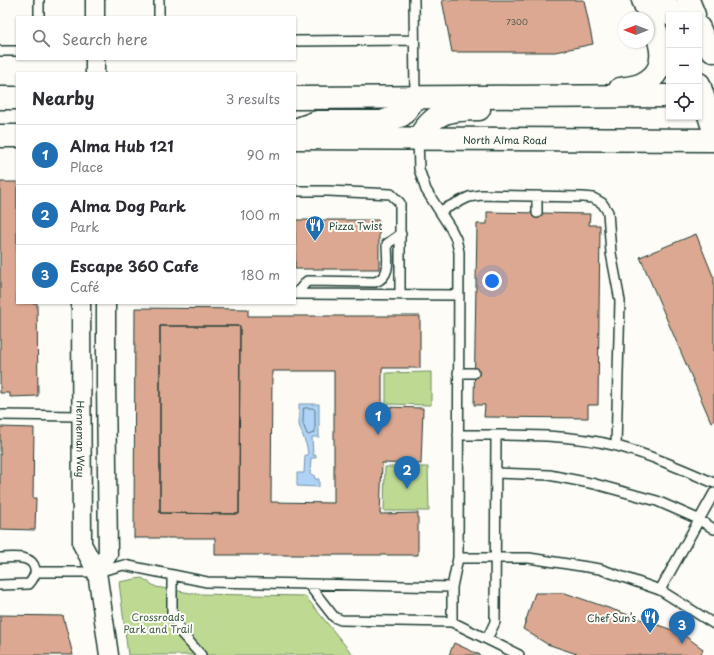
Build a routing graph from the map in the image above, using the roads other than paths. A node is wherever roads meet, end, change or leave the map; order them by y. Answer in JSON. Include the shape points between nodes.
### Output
{"nodes":[{"id":1,"x":39,"y":0,"type":"edge"},
{"id":2,"x":95,"y":0,"type":"edge"},
{"id":3,"x":159,"y":0,"type":"edge"},
{"id":4,"x":414,"y":0,"type":"edge"},
{"id":5,"x":643,"y":0,"type":"edge"},
{"id":6,"x":665,"y":0,"type":"edge"},
{"id":7,"x":688,"y":0,"type":"edge"},
{"id":8,"x":670,"y":12,"type":"edge"},
{"id":9,"x":693,"y":12,"type":"edge"},
{"id":10,"x":39,"y":16,"type":"edge"},
{"id":11,"x":95,"y":16,"type":"edge"},
{"id":12,"x":159,"y":16,"type":"edge"},
{"id":13,"x":702,"y":35,"type":"edge"},
{"id":14,"x":414,"y":40,"type":"junction"},
{"id":15,"x":296,"y":41,"type":"edge"},
{"id":16,"x":0,"y":51,"type":"edge"},
{"id":17,"x":16,"y":51,"type":"edge"},
{"id":18,"x":714,"y":51,"type":"edge"},
{"id":19,"x":95,"y":60,"type":"edge"},
{"id":20,"x":95,"y":72,"type":"edge"},
{"id":21,"x":704,"y":93,"type":"edge"},
{"id":22,"x":512,"y":96,"type":"junction"},
{"id":23,"x":593,"y":96,"type":"junction"},
{"id":24,"x":666,"y":96,"type":"edge"},
{"id":25,"x":414,"y":97,"type":"junction"},
{"id":26,"x":0,"y":98,"type":"edge"},
{"id":27,"x":16,"y":98,"type":"edge"},
{"id":28,"x":296,"y":98,"type":"edge"},
{"id":29,"x":296,"y":130,"type":"edge"},
{"id":30,"x":714,"y":131,"type":"edge"},
{"id":31,"x":0,"y":136,"type":"edge"},
{"id":32,"x":16,"y":136,"type":"edge"},
{"id":33,"x":296,"y":138,"type":"edge"},
{"id":34,"x":418,"y":139,"type":"junction"},
{"id":35,"x":714,"y":140,"type":"edge"},
{"id":36,"x":296,"y":191,"type":"edge"},
{"id":37,"x":537,"y":196,"type":"junction"},
{"id":38,"x":440,"y":211,"type":"junction"},
{"id":39,"x":537,"y":213,"type":"dead end"},
{"id":40,"x":401,"y":234,"type":"junction"},
{"id":41,"x":296,"y":294,"type":"edge"},
{"id":42,"x":400,"y":295,"type":"junction"},
{"id":43,"x":458,"y":295,"type":"junction"},
{"id":44,"x":81,"y":304,"type":"edge"},
{"id":45,"x":106,"y":304,"type":"edge"},
{"id":46,"x":458,"y":373,"type":"junction"},
{"id":47,"x":474,"y":373,"type":"dead end"},
{"id":48,"x":0,"y":415,"type":"edge"},
{"id":49,"x":81,"y":416,"type":"junction"},
{"id":50,"x":458,"y":435,"type":"junction"},
{"id":51,"x":496,"y":435,"type":"junction"},
{"id":52,"x":616,"y":446,"type":"junction"},
{"id":53,"x":496,"y":473,"type":"junction"},
{"id":54,"x":714,"y":483,"type":"edge"},
{"id":55,"x":714,"y":492,"type":"edge"},
{"id":56,"x":698,"y":519,"type":"junction"},
{"id":57,"x":714,"y":529,"type":"edge"},
{"id":58,"x":0,"y":558,"type":"edge"},
{"id":59,"x":458,"y":558,"type":"junction"},
{"id":60,"x":496,"y":558,"type":"junction"},
{"id":61,"x":35,"y":572,"type":"junction"},
{"id":62,"x":97,"y":572,"type":"junction"},
{"id":63,"x":172,"y":575,"type":"junction"},
{"id":64,"x":0,"y":585,"type":"edge"},
{"id":65,"x":309,"y":585,"type":"junction"},
{"id":66,"x":452,"y":587,"type":"junction"},
{"id":67,"x":660,"y":590,"type":"junction"},
{"id":68,"x":452,"y":622,"type":"junction"},
{"id":69,"x":714,"y":624,"type":"edge"},
{"id":70,"x":487,"y":639,"type":"junction"},
{"id":71,"x":109,"y":655,"type":"edge"},
{"id":72,"x":202,"y":655,"type":"edge"},
{"id":73,"x":519,"y":655,"type":"edge"}],
"edges":[{"from":1,"to":10,"type":"lane"},
{"from":2,"to":11,"type":"street"},
{"from":3,"to":12,"type":"lane"},
{"from":4,"to":14,"type":"lane"},
{"from":5,"to":23,"type":"main road","via":[[662,48],[661,64],[654,76],[644,84]]},
{"from":6,"to":8,"type":"main road"},
{"from":7,"to":9,"type":"main road"},
{"from":13,"to":18,"type":"main road","via":[[706,45]]},
{"from":14,"to":15,"type":"lane"},
{"from":14,"to":25,"type":"lane"},
{"from":16,"to":17,"type":"lane"},
{"from":19,"to":20,"type":"street"},
{"from":21,"to":30,"type":"main road"},
{"from":22,"to":23,"type":"main road"},
{"from":22,"to":25,"type":"main road"},
{"from":22,"to":34,"type":"main road","via":[[505,105],[494,108],[442,113],[434,118]]},
{"from":23,"to":24,"type":"main road"},
{"from":25,"to":28,"type":"main road"},
{"from":25,"to":29,"type":"main road","via":[[402,116],[382,122],[317,122]]},
{"from":26,"to":27,"type":"main road"},
{"from":31,"to":32,"type":"main road"},
{"from":33,"to":34,"type":"main road","name":"North Alma Road"},
{"from":34,"to":35,"type":"main road","name":"North Alma Road"},
{"from":34,"to":38,"type":"lane","via":[[419,169],[426,190]]},
{"from":36,"to":40,"type":"lane","via":[[391,194],[400,204]]},
{"from":37,"to":38,"type":"lane","via":[[481,195]]},
{"from":37,"to":39,"type":"lane"},
{"from":37,"to":52,"type":"lane","via":[[593,198],[608,212],[611,253],[620,301]]},
{"from":38,"to":43,"type":"lane","via":[[453,234],[459,252]]},
{"from":40,"to":41,"type":"lane","via":[[387,244],[386,273],[382,279],[375,282],[307,281]]},
{"from":40,"to":42,"type":"lane"},
{"from":41,"to":42,"type":"lane"},
{"from":42,"to":43,"type":"lane"},
{"from":43,"to":46,"type":"lane"},
{"from":44,"to":49,"type":"street","name":"Henneman Way"},
{"from":45,"to":62,"type":"street","via":[[108,554]]},
{"from":46,"to":47,"type":"lane"},
{"from":46,"to":50,"type":"lane"},
{"from":48,"to":49,"type":"lane"},
{"from":49,"to":62,"type":"street","name":"Henneman Way","via":[[82,544]]},
{"from":50,"to":51,"type":"lane"},
{"from":50,"to":59,"type":"lane"},
{"from":51,"to":52,"type":"lane","via":[[546,436]]},
{"from":51,"to":53,"type":"lane"},
{"from":52,"to":54,"type":"lane","via":[[667,463]]},
{"from":53,"to":56,"type":"lane","via":[[549,475],[595,484],[657,501]]},
{"from":53,"to":60,"type":"lane"},
{"from":55,"to":56,"type":"lane"},
{"from":56,"to":57,"type":"lane"},
{"from":56,"to":67,"type":"lane"},
{"from":58,"to":61,"type":"lane","via":[[26,559],[34,566]]},
{"from":59,"to":60,"type":"lane"},
{"from":59,"to":66,"type":"lane"},
{"from":60,"to":67,"type":"lane","via":[[529,558],[600,569]]},
{"from":60,"to":70,"type":"lane","via":[[495,622]]},
{"from":61,"to":62,"type":"lane"},
{"from":61,"to":64,"type":"lane","via":[[34,579],[29,584]]},
{"from":62,"to":63,"type":"lane","via":[[124,565]]},
{"from":62,"to":71,"type":"street","name":"Henneman Way"},
{"from":63,"to":65,"type":"lane","via":[[207,582]]},
{"from":63,"to":72,"type":"lane","via":[[172,613],[182,634]]},
{"from":65,"to":66,"type":"lane"},
{"from":65,"to":68,"type":"lane","via":[[334,617],[340,620]]},
{"from":66,"to":68,"type":"lane"},
{"from":67,"to":69,"type":"lane"},
{"from":68,"to":70,"type":"lane"},
{"from":70,"to":73,"type":"lane"}]}
